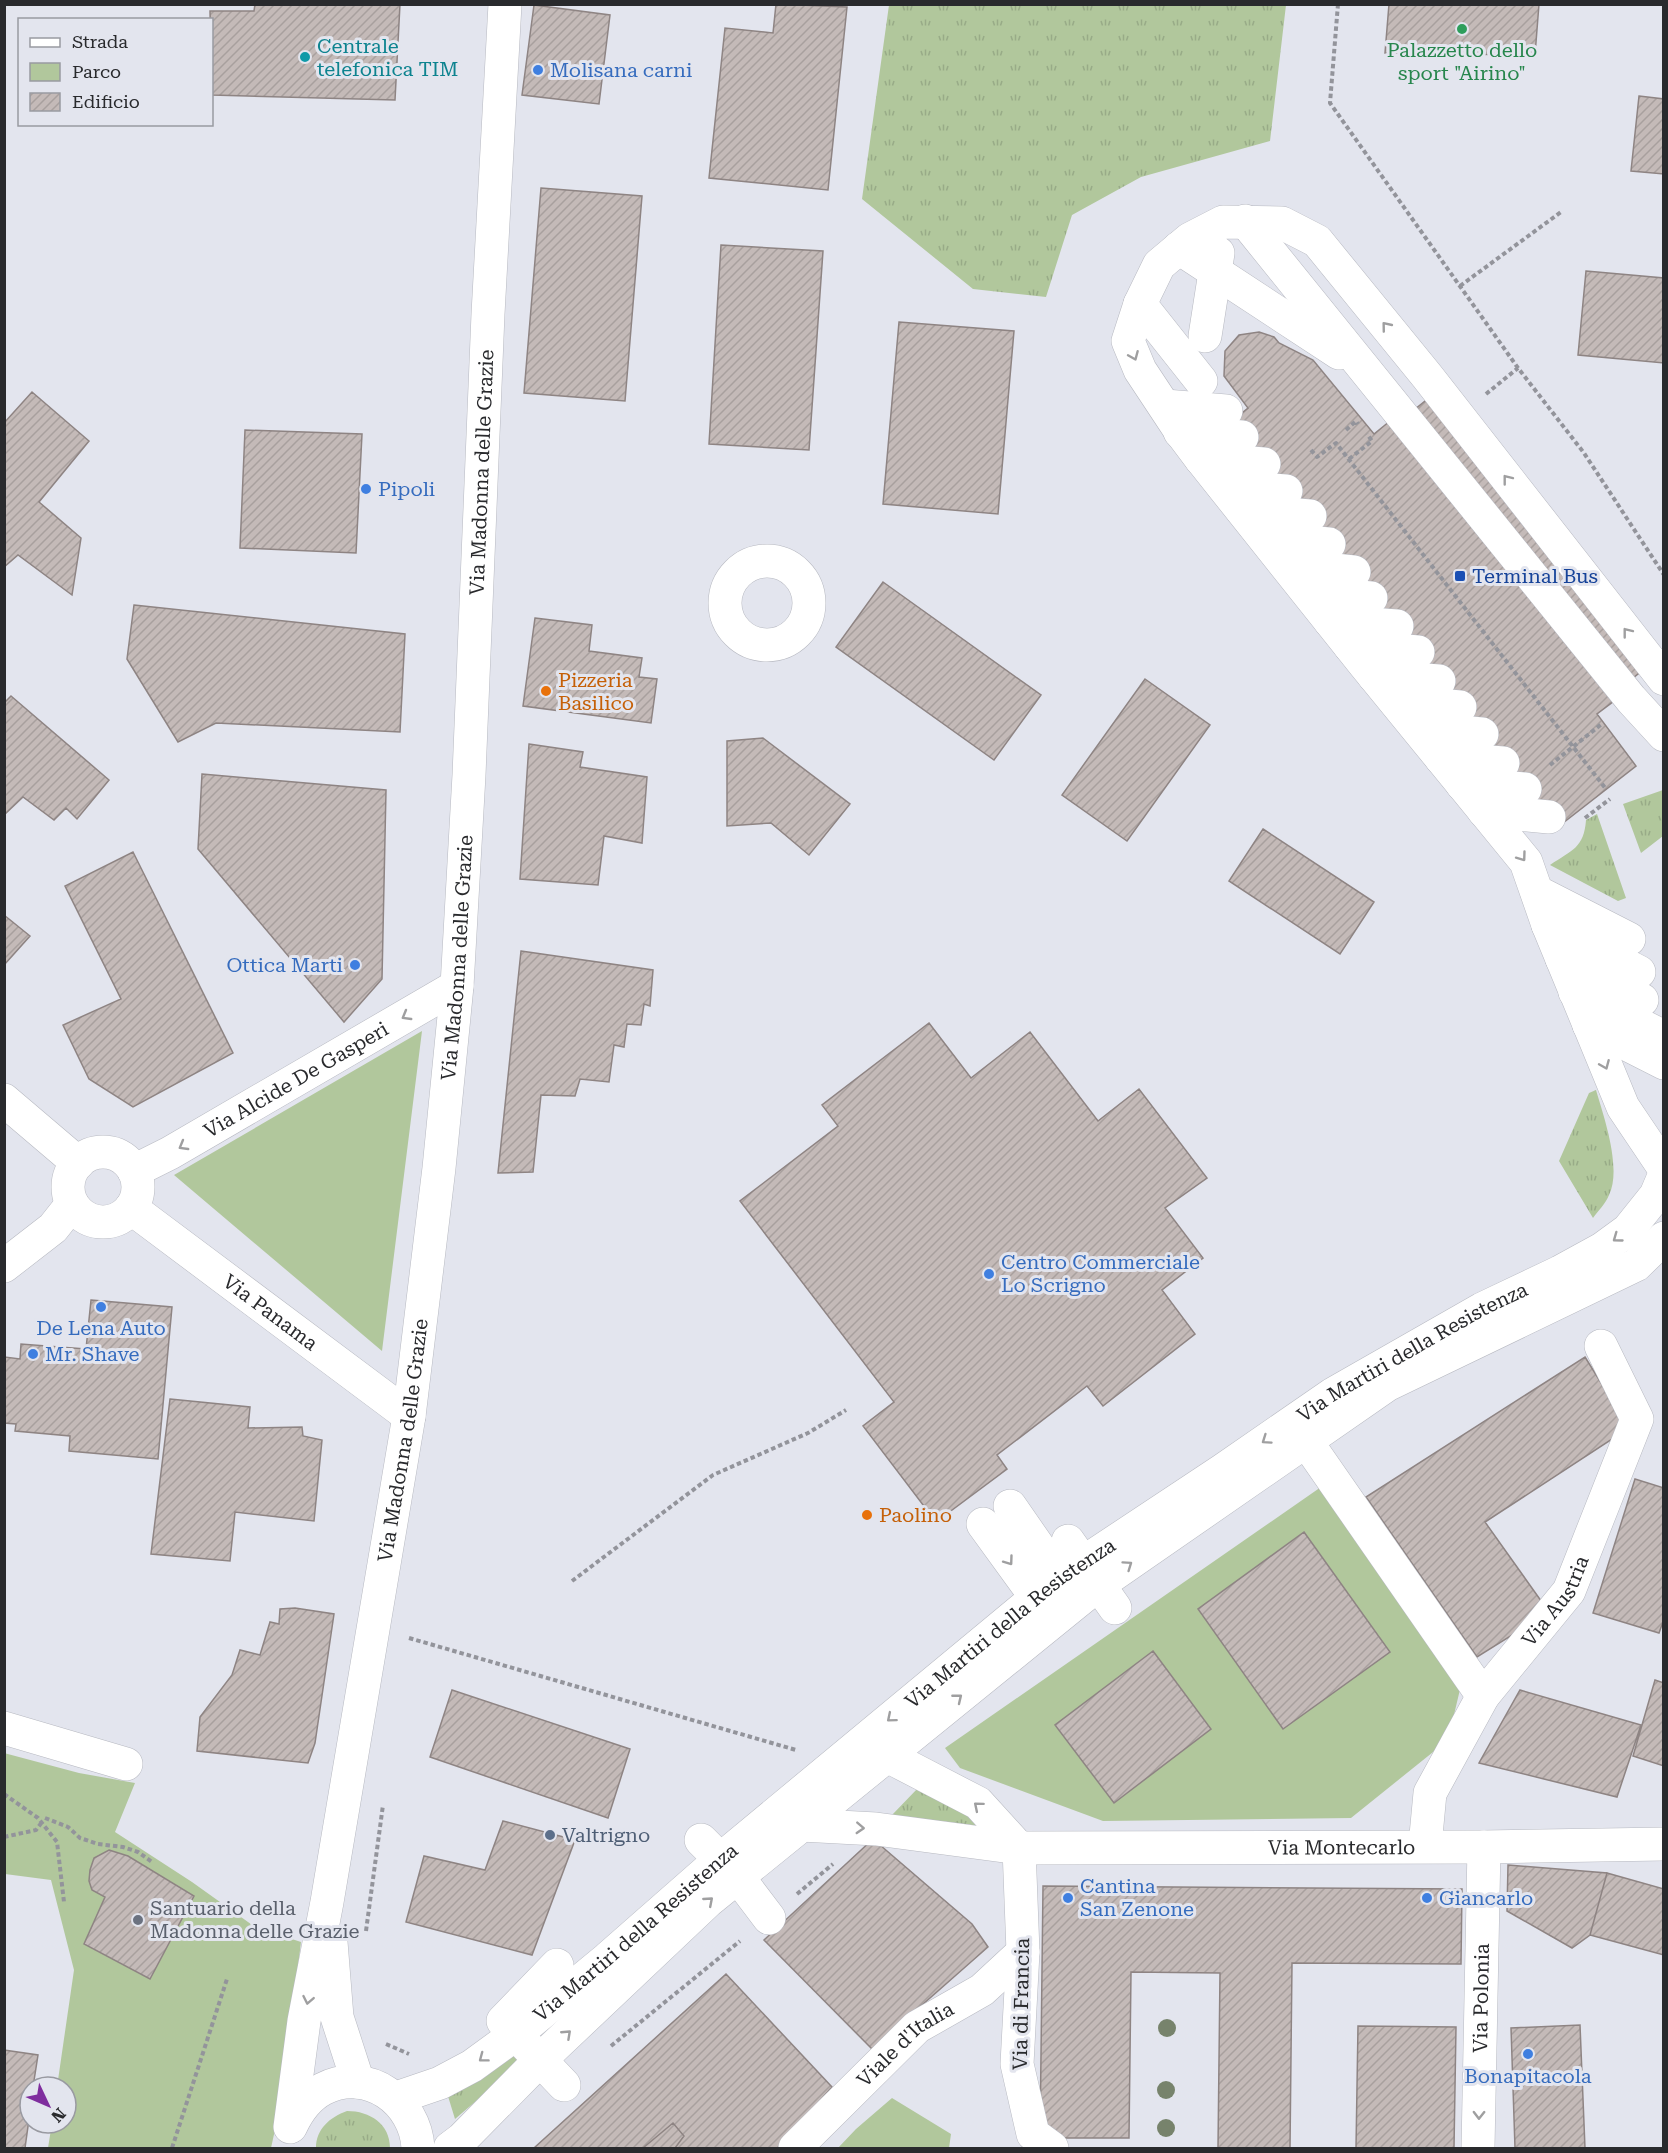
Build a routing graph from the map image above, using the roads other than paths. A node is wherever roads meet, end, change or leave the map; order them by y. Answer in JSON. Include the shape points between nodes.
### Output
{"nodes":[{"id":1,"x":505,"y":4,"type":"edge"},
{"id":2,"x":1234,"y":221,"type":"junction"},
{"id":3,"x":1179,"y":248,"type":"junction"},
{"id":4,"x":1215,"y":272,"type":"junction"},
{"id":5,"x":1140,"y":304,"type":"junction"},
{"id":6,"x":1205,"y":336,"type":"dead end"},
{"id":7,"x":1366,"y":370,"type":"junction"},
{"id":8,"x":1201,"y":381,"type":"dead end"},
{"id":9,"x":1173,"y":419,"type":"junction"},
{"id":10,"x":1234,"y":424,"type":"dead end"},
{"id":11,"x":1201,"y":459,"type":"junction"},
{"id":12,"x":1264,"y":464,"type":"dead end"},
{"id":13,"x":1286,"y":491,"type":"dead end"},
{"id":14,"x":1232,"y":498,"type":"junction"},
{"id":15,"x":1310,"y":516,"type":"dead end"},
{"id":16,"x":1264,"y":538,"type":"junction"},
{"id":17,"x":1329,"y":544,"type":"dead end"},
{"id":18,"x":1286,"y":565,"type":"junction"},
{"id":19,"x":1308,"y":592,"type":"junction"},
{"id":20,"x":1330,"y":621,"type":"junction"},
{"id":21,"x":1397,"y":626,"type":"dead end"},
{"id":22,"x":1350,"y":646,"type":"junction"},
{"id":23,"x":1418,"y":652,"type":"dead end"},
{"id":24,"x":1374,"y":676,"type":"junction"},
{"id":25,"x":1664,"y":679,"type":"edge"},
{"id":26,"x":1439,"y":681,"type":"dead end"},
{"id":27,"x":1395,"y":701,"type":"junction"},
{"id":28,"x":1460,"y":707,"type":"dead end"},
{"id":29,"x":1417,"y":728,"type":"junction"},
{"id":30,"x":1482,"y":734,"type":"dead end"},
{"id":31,"x":1664,"y":735,"type":"edge"},
{"id":32,"x":1441,"y":758,"type":"junction"},
{"id":33,"x":1503,"y":763,"type":"dead end"},
{"id":34,"x":1462,"y":784,"type":"junction"},
{"id":35,"x":1525,"y":789,"type":"dead end"},
{"id":36,"x":1484,"y":811,"type":"junction"},
{"id":37,"x":1549,"y":817,"type":"dead end"},
{"id":38,"x":1537,"y":892,"type":"junction"},
{"id":39,"x":1548,"y":925,"type":"junction"},
{"id":40,"x":1629,"y":939,"type":"dead end"},
{"id":41,"x":1562,"y":959,"type":"junction"},
{"id":42,"x":457,"y":986,"type":"junction"},
{"id":43,"x":1575,"y":992,"type":"junction"},
{"id":44,"x":1589,"y":1025,"type":"junction"},
{"id":45,"x":1664,"y":1037,"type":"edge"},
{"id":46,"x":1664,"y":1064,"type":"edge"},
{"id":47,"x":4,"y":1100,"type":"edge"},
{"id":48,"x":78,"y":1163,"type":"junction"},
{"id":49,"x":134,"y":1171,"type":"junction"},
{"id":50,"x":1662,"y":1187,"type":"edge"},
{"id":51,"x":72,"y":1204,"type":"junction"},
{"id":52,"x":131,"y":1208,"type":"junction"},
{"id":53,"x":1664,"y":1238,"type":"edge"},
{"id":54,"x":4,"y":1266,"type":"edge"},
{"id":55,"x":1601,"y":1346,"type":"dead end"},
{"id":56,"x":409,"y":1416,"type":"junction"},
{"id":57,"x":1306,"y":1441,"type":"junction"},
{"id":58,"x":996,"y":1515,"type":"dead end"},
{"id":59,"x":1077,"y":1579,"type":"junction"},
{"id":60,"x":1483,"y":1696,"type":"junction"},
{"id":61,"x":4,"y":1728,"type":"edge"},
{"id":62,"x":894,"y":1749,"type":"junction"},
{"id":63,"x":126,"y":1764,"type":"dead end"},
{"id":64,"x":801,"y":1825,"type":"junction"},
{"id":65,"x":1664,"y":1844,"type":"edge"},
{"id":66,"x":1425,"y":1846,"type":"junction"},
{"id":67,"x":1484,"y":1847,"type":"junction"},
{"id":68,"x":1019,"y":1848,"type":"junction"},
{"id":69,"x":720,"y":1858,"type":"junction"},
{"id":70,"x":327,"y":1902,"type":"junction"},
{"id":71,"x":769,"y":1918,"type":"dead end"},
{"id":72,"x":1023,"y":1952,"type":"junction"},
{"id":73,"x":557,"y":1965,"type":"dead end"},
{"id":74,"x":516,"y":2034,"type":"junction"},
{"id":75,"x":540,"y":2060,"type":"junction"},
{"id":76,"x":358,"y":2082,"type":"junction"},
{"id":77,"x":564,"y":2085,"type":"dead end"},
{"id":78,"x":396,"y":2098,"type":"junction"},
{"id":79,"x":289,"y":2138,"type":"edge"},
{"id":80,"x":418,"y":2148,"type":"edge"},
{"id":81,"x":450,"y":2148,"type":"edge"},
{"id":82,"x":795,"y":2148,"type":"edge"},
{"id":83,"x":1052,"y":2148,"type":"edge"},
{"id":84,"x":1478,"y":2148,"type":"edge"}],
"edges":[{"from":1,"to":42,"type":"main road","name":"Via Madonna delle Grazie"},
{"from":2,"to":3,"type":"main road","via":[[1190,239]]},
{"from":2,"to":4,"type":"main road"},
{"from":2,"to":7,"type":"main road"},
{"from":25,"to":2,"type":"main road","one_way":true,"via":[[1317,241],[1282,223]]},
{"from":3,"to":4,"type":"main road"},
{"from":3,"to":5,"type":"main road","via":[[1159,265]]},
{"from":4,"to":6,"type":"main road"},
{"from":4,"to":7,"type":"main road"},
{"from":5,"to":8,"type":"main road"},
{"from":5,"to":9,"type":"main road","one_way":true,"via":[[1128,341],[1140,370]]},
{"from":7,"to":31,"type":"main road"},
{"from":9,"to":10,"type":"main road"},
{"from":9,"to":11,"type":"main road"},
{"from":11,"to":12,"type":"main road"},
{"from":11,"to":14,"type":"main road"},
{"from":13,"to":14,"type":"main road"},
{"from":14,"to":15,"type":"main road"},
{"from":14,"to":16,"type":"main road"},
{"from":16,"to":17,"type":"main road"},
{"from":16,"to":18,"type":"main road"},
{"from":18,"to":19,"type":"main road"},
{"from":18,"to":19,"type":"main road","via":[[1362,585]]},
{"from":19,"to":20,"type":"main road"},
{"from":20,"to":21,"type":"main road"},
{"from":20,"to":22,"type":"main road"},
{"from":22,"to":23,"type":"main road"},
{"from":22,"to":24,"type":"main road"},
{"from":24,"to":26,"type":"main road"},
{"from":24,"to":27,"type":"main road"},
{"from":27,"to":28,"type":"main road"},
{"from":27,"to":29,"type":"main road"},
{"from":29,"to":30,"type":"main road"},
{"from":29,"to":32,"type":"main road"},
{"from":32,"to":33,"type":"main road"},
{"from":32,"to":34,"type":"main road"},
{"from":34,"to":35,"type":"main road"},
{"from":34,"to":36,"type":"main road"},
{"from":36,"to":37,"type":"main road"},
{"from":36,"to":38,"type":"main road","one_way":true,"via":[[1527,862]]},
{"from":38,"to":39,"type":"main road"},
{"from":38,"to":40,"type":"main road"},
{"from":39,"to":41,"type":"main road"},
{"from":39,"to":41,"type":"main road","via":[[1640,986]]},
{"from":41,"to":43,"type":"main road"},
{"from":42,"to":49,"type":"main road","name":"Via Alcide De Gasperi","one_way":true},
{"from":42,"to":56,"type":"main road","name":"Via Madonna delle Grazie"},
{"from":43,"to":44,"type":"main road"},
{"from":43,"to":45,"type":"main road"},
{"from":44,"to":46,"type":"main road"},
{"from":44,"to":50,"type":"main road","one_way":true},
{"from":47,"to":48,"type":"main road"},
{"from":48,"to":49,"type":"main road","via":[[87,1156],[108,1153],[119,1156]]},
{"from":48,"to":51,"type":"main road","via":[[68,1183]]},
{"from":49,"to":52,"type":"main road","via":[[138,1190]]},
{"from":50,"to":59,"type":"main road","name":"Via Martiri della Resistenza","one_way":true,"via":[[1628,1230],[1602,1249],[1482,1309],[1333,1394]]},
{"from":51,"to":52,"type":"main road","via":[[89,1220],[101,1222],[123,1216]]},
{"from":51,"to":54,"type":"main road","via":[[53,1228]]},
{"from":52,"to":56,"type":"main road","name":"Via Panama"},
{"from":53,"to":57,"type":"main road","name":"Via Martiri della Resistenza","via":[[1636,1265],[1387,1385]]},
{"from":55,"to":60,"type":"main road","name":"Via Austria","via":[[1637,1419],[1569,1591]]},
{"from":56,"to":70,"type":"main road","name":"Via Madonna delle Grazie"},
{"from":59,"to":57,"type":"main road","name":"Via Martiri della Resistenza","one_way":true},
{"from":57,"to":60,"type":"main road","name":"Via Martiri della Resistenza"},
{"from":58,"to":59,"type":"main road"},
{"from":62,"to":59,"type":"main road","name":"Via Martiri della Resistenza","one_way":true},
{"from":59,"to":69,"type":"main road","name":"Via Martiri della Resistenza","one_way":true},
{"from":60,"to":66,"type":"main road","name":"Via Austria","via":[[1430,1793]]},
{"from":61,"to":63,"type":"main road"},
{"from":62,"to":64,"type":"main road","name":"Via Martiri della Resistenza"},
{"from":68,"to":62,"type":"main road","one_way":true,"via":[[978,1803],[897,1761]]},
{"from":64,"to":68,"type":"main road","name":"Via Montecarlo","one_way":true,"via":[[876,1828]]},
{"from":64,"to":69,"type":"main road","name":"Via Martiri della Resistenza"},
{"from":65,"to":67,"type":"main road","name":"Via Montecarlo"},
{"from":66,"to":67,"type":"main road","name":"Via Montecarlo"},
{"from":66,"to":68,"type":"main road","name":"Via Montecarlo"},
{"from":67,"to":84,"type":"main road","name":"Via Polonia","one_way":true},
{"from":68,"to":72,"type":"main road","name":"Via di Francia"},
{"from":69,"to":71,"type":"main road"},
{"from":69,"to":74,"type":"main road","name":"Via Martiri della Resistenza"},
{"from":75,"to":69,"type":"main road","name":"Via Martiri della Resistenza","one_way":true,"via":[[708,1901]]},
{"from":70,"to":76,"type":"main road","name":"Via Madonna delle Grazie","via":[[337,2017]]},
{"from":70,"to":79,"type":"main road","name":"Via Madonna delle Grazie","one_way":true,"via":[[304,2021]]},
{"from":72,"to":82,"type":"main road","name":"Viale d'Italia","via":[[982,1989],[917,2027]]},
{"from":72,"to":83,"type":"main road","name":"Via di Francia","via":[[1017,2064],[1033,2134]]},
{"from":73,"to":74,"type":"main road","via":[[503,2021]]},
{"from":74,"to":75,"type":"main road"},
{"from":74,"to":78,"type":"main road","name":"Via Martiri della Resistenza","one_way":true,"via":[[472,2066],[440,2083]]},
{"from":75,"to":77,"type":"main road"},
{"from":75,"to":81,"type":"main road","name":"Via Martiri della Resistenza"},
{"from":76,"to":78,"type":"main road","via":[[378,2087]]},
{"from":76,"to":79,"type":"main road","via":[[324,2088],[309,2098],[298,2111]]},
{"from":78,"to":80,"type":"main road","via":[[413,2122]]}]}
